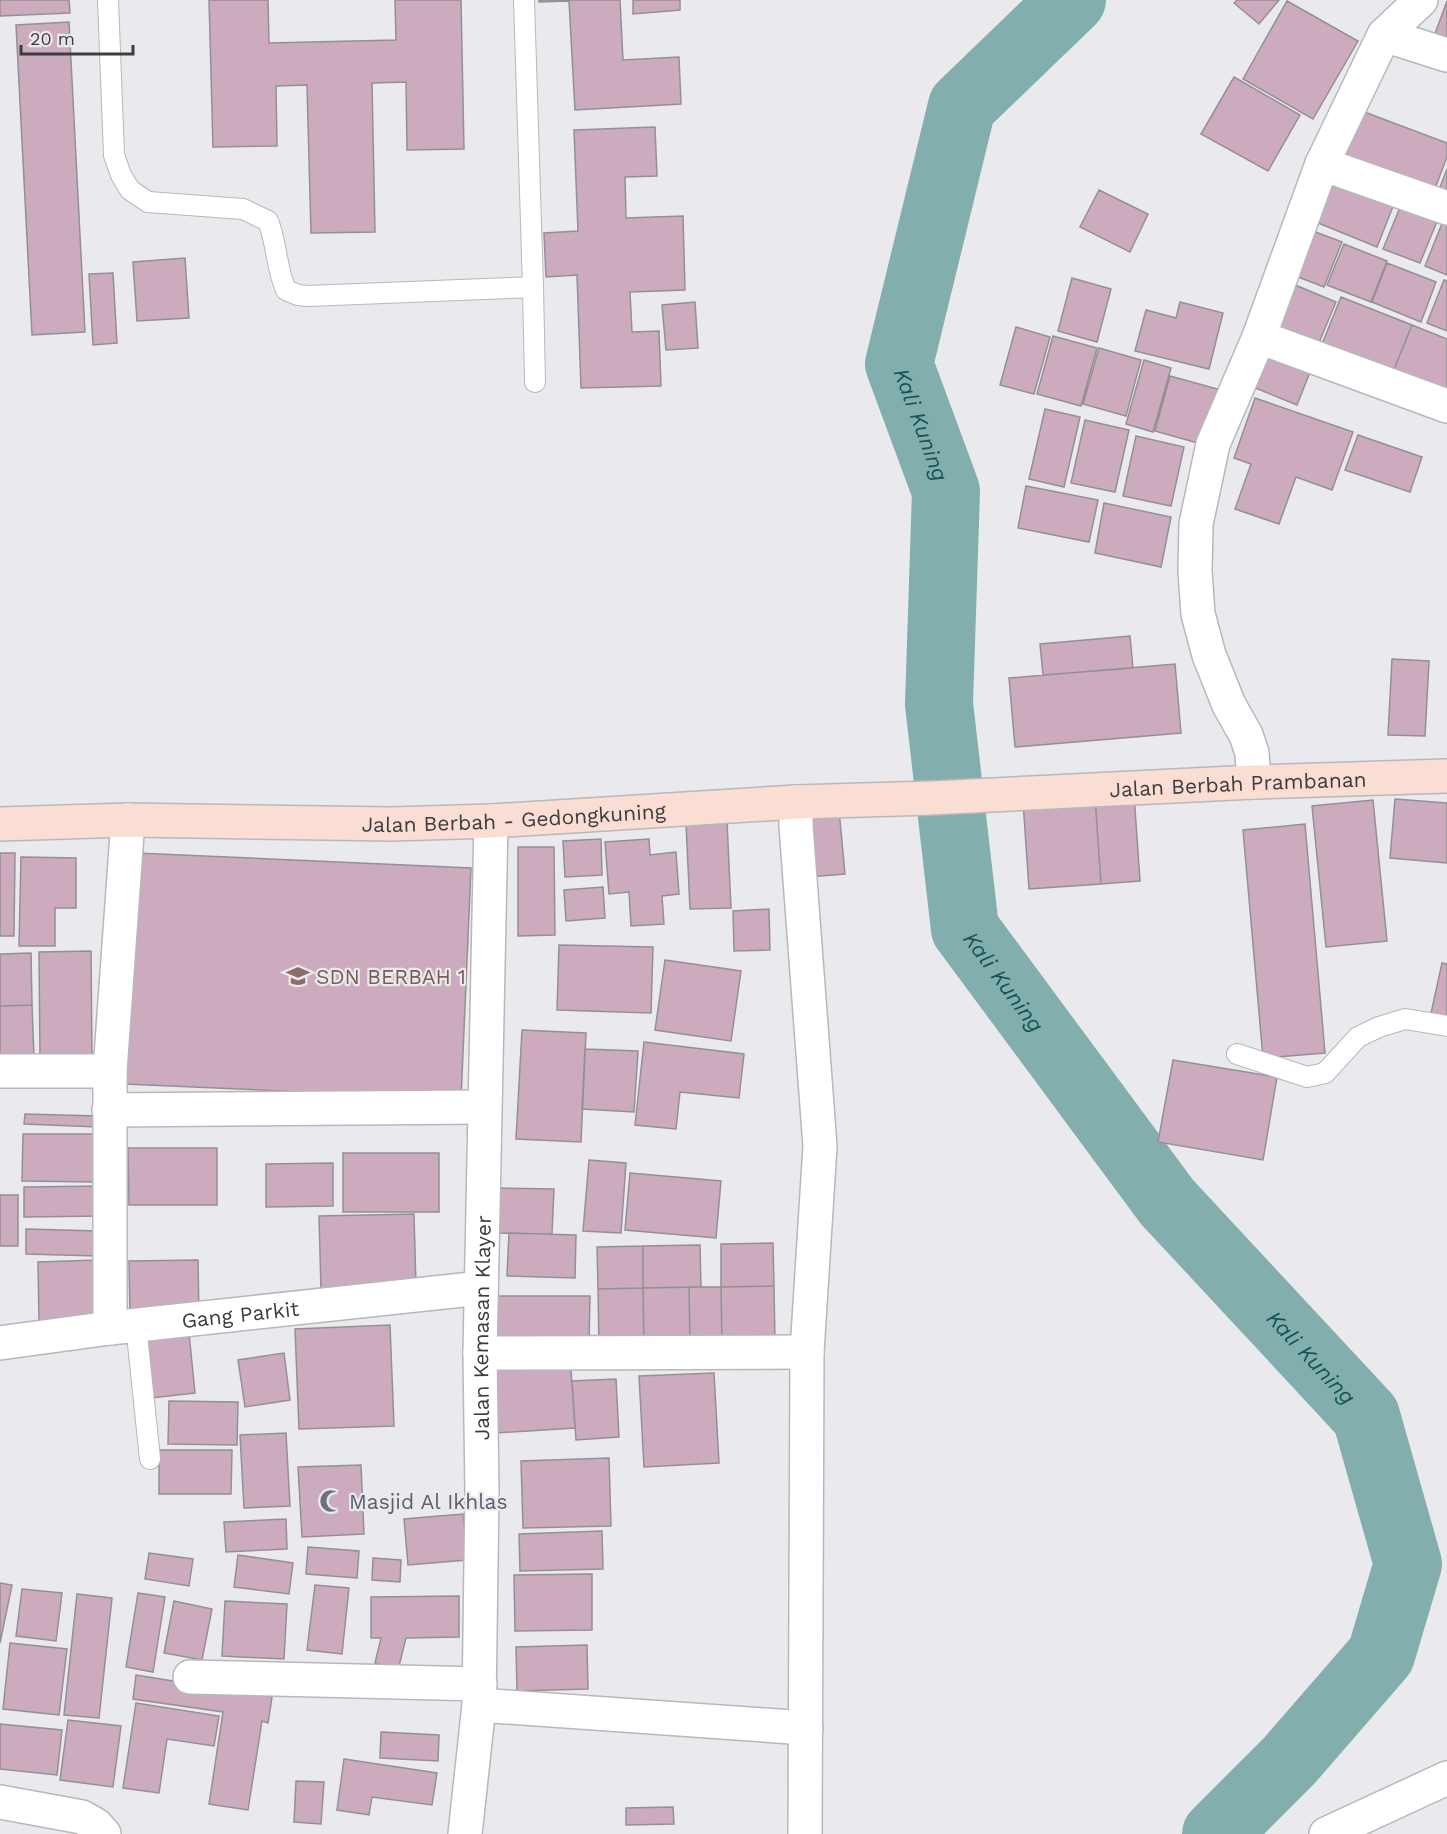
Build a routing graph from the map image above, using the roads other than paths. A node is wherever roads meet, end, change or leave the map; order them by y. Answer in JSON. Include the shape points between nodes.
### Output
{"nodes":[{"id":1,"x":108,"y":0,"type":"edge"},
{"id":2,"x":524,"y":0,"type":"edge"},
{"id":3,"x":1421,"y":0,"type":"edge"},
{"id":4,"x":1384,"y":35,"type":"junction"},
{"id":5,"x":1447,"y":55,"type":"edge"},
{"id":6,"x":1322,"y":165,"type":"junction"},
{"id":7,"x":1447,"y":208,"type":"edge"},
{"id":8,"x":532,"y":287,"type":"junction"},
{"id":9,"x":1259,"y":337,"type":"junction"},
{"id":10,"x":535,"y":382,"type":"dead end"},
{"id":11,"x":1447,"y":406,"type":"edge"},
{"id":12,"x":1447,"y":776,"type":"edge"},
{"id":13,"x":1254,"y":782,"type":"junction"},
{"id":14,"x":1028,"y":794,"type":"joint"},
{"id":15,"x":796,"y":802,"type":"junction"},
{"id":16,"x":128,"y":820,"type":"junction"},
{"id":17,"x":491,"y":821,"type":"junction"},
{"id":18,"x":0,"y":824,"type":"edge"},
{"id":19,"x":1447,"y":1026,"type":"edge"},
{"id":20,"x":1237,"y":1054,"type":"dead end"},
{"id":21,"x":0,"y":1071,"type":"edge"},
{"id":22,"x":110,"y":1071,"type":"junction"},
{"id":23,"x":483,"y":1107,"type":"junction"},
{"id":24,"x":109,"y":1110,"type":"junction"},
{"id":25,"x":481,"y":1288,"type":"junction"},
{"id":26,"x":123,"y":1327,"type":"junction"},
{"id":27,"x":0,"y":1343,"type":"edge"},
{"id":28,"x":807,"y":1352,"type":"junction"},
{"id":29,"x":480,"y":1353,"type":"junction"},
{"id":30,"x":150,"y":1459,"type":"dead end"},
{"id":31,"x":190,"y":1677,"type":"dead end"},
{"id":32,"x":480,"y":1694,"type":"junction"},
{"id":33,"x":806,"y":1728,"type":"junction"},
{"id":34,"x":1447,"y":1778,"type":"edge"},
{"id":35,"x":0,"y":1802,"type":"edge"},
{"id":36,"x":104,"y":1834,"type":"edge"},
{"id":37,"x":465,"y":1834,"type":"edge"},
{"id":38,"x":805,"y":1834,"type":"edge"},
{"id":39,"x":1326,"y":1834,"type":"edge"}],
"edges":[{"from":1,"to":8,"type":"lane","via":[[114,155],[130,190],[148,202],[243,209],[268,220],[282,281],[286,290],[298,295]]},
{"from":2,"to":8,"type":"lane"},
{"from":3,"to":4,"type":"street"},
{"from":4,"to":5,"type":"street"},
{"from":4,"to":6,"type":"street"},
{"from":6,"to":7,"type":"street"},
{"from":6,"to":9,"type":"street"},
{"from":8,"to":10,"type":"lane"},
{"from":9,"to":11,"type":"street"},
{"from":9,"to":13,"type":"street","via":[[1213,444],[1196,524],[1195,572],[1198,614],[1209,655],[1246,735]]},
{"from":12,"to":13,"type":"main road","name":"Jalan Berbah Prambanan"},
{"from":13,"to":14,"type":"main road","name":"Jalan Berbah Prambanan"},
{"from":14,"to":15,"type":"main road","name":"Jalan Berbah - Gedongkuning"},
{"from":15,"to":17,"type":"main road","name":"Jalan Berbah - Gedongkuning"},
{"from":15,"to":28,"type":"street","via":[[820,1146]]},
{"from":16,"to":17,"type":"main road","name":"Jalan Berbah - Gedongkuning","via":[[392,824]]},
{"from":16,"to":18,"type":"main road","name":"Jalan Berbah - Gedongkuning"},
{"from":16,"to":22,"type":"street"},
{"from":17,"to":23,"type":"street","name":"Jalan Kemasan Klayer"},
{"from":19,"to":20,"type":"lane","via":[[1405,1019],[1379,1027],[1358,1037],[1325,1073],[1307,1077]]},
{"from":21,"to":22,"type":"street"},
{"from":22,"to":24,"type":"street"},
{"from":23,"to":24,"type":"street"},
{"from":23,"to":25,"type":"street","name":"Jalan Kemasan Klayer"},
{"from":24,"to":26,"type":"street"},
{"from":25,"to":26,"type":"street","name":"Gang Parkit"},
{"from":25,"to":29,"type":"street","name":"Jalan Kemasan Klayer"},
{"from":26,"to":27,"type":"street","name":"Gang Parkit"},
{"from":26,"to":30,"type":"lane"},
{"from":28,"to":29,"type":"street"},
{"from":28,"to":33,"type":"street"},
{"from":29,"to":32,"type":"street","name":"Jalan Kemasan Klayer"},
{"from":31,"to":32,"type":"street"},
{"from":32,"to":33,"type":"street"},
{"from":32,"to":37,"type":"street","name":"Jalan Kemasan Klayer"},
{"from":33,"to":38,"type":"street"},
{"from":34,"to":39,"type":"street"},
{"from":35,"to":36,"type":"street","via":[[82,1817]]}]}
